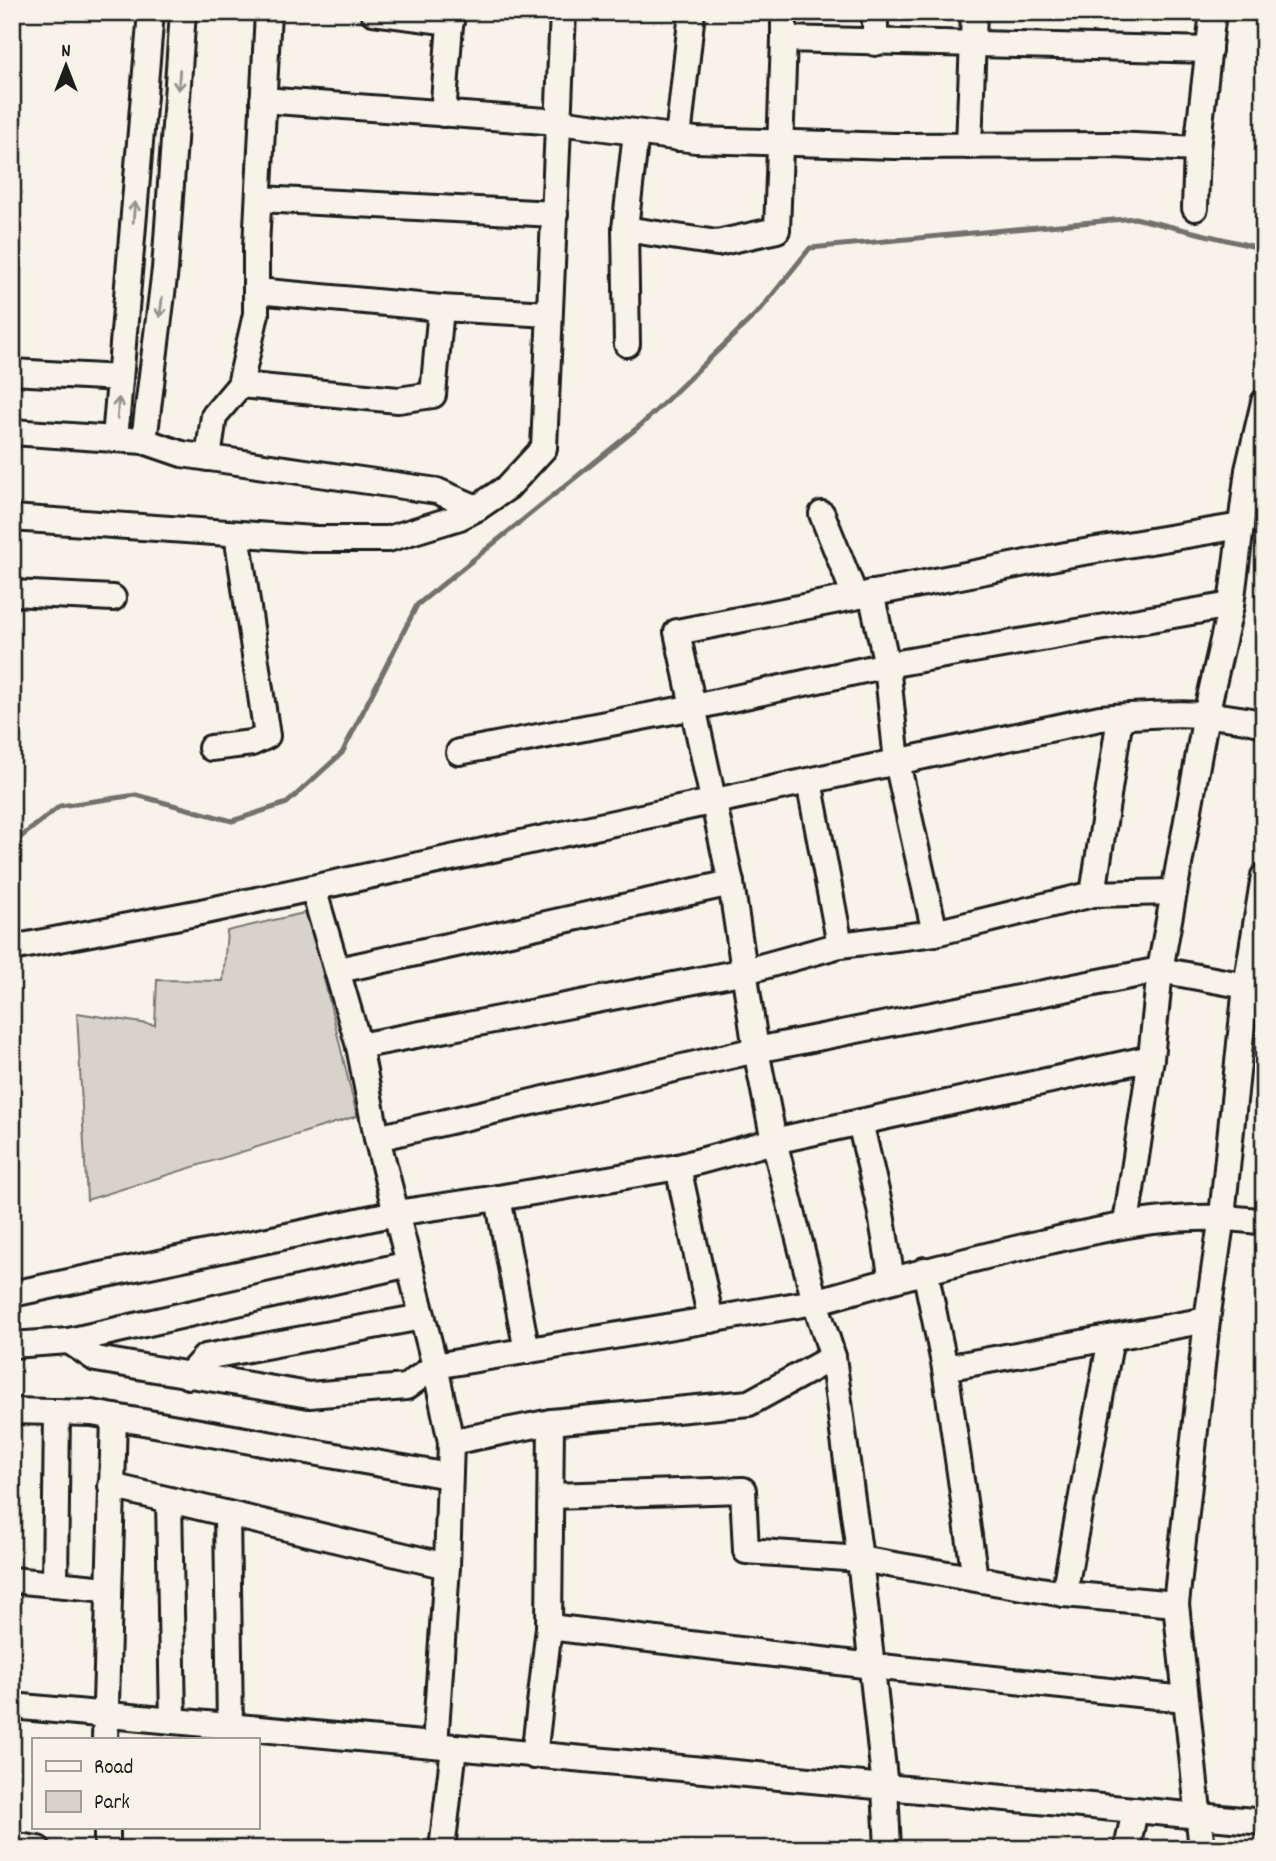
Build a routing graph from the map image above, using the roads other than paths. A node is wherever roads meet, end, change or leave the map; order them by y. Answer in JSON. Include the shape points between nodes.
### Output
{"nodes":[{"id":1,"x":151,"y":12,"type":"edge"},
{"id":2,"x":183,"y":12,"type":"edge"},
{"id":3,"x":268,"y":12,"type":"edge"},
{"id":4,"x":373,"y":12,"type":"edge"},
{"id":5,"x":564,"y":12,"type":"edge"},
{"id":6,"x":692,"y":12,"type":"edge"},
{"id":7,"x":784,"y":12,"type":"edge"},
{"id":8,"x":875,"y":12,"type":"edge"},
{"id":9,"x":974,"y":12,"type":"edge"},
{"id":10,"x":1213,"y":12,"type":"edge"},
{"id":11,"x":451,"y":17,"type":"edge"},
{"id":12,"x":784,"y":39,"type":"junction"},
{"id":13,"x":875,"y":43,"type":"junction"},
{"id":14,"x":973,"y":46,"type":"junction"},
{"id":15,"x":1209,"y":50,"type":"junction"},
{"id":16,"x":263,"y":100,"type":"junction"},
{"id":17,"x":443,"y":114,"type":"junction"},
{"id":18,"x":559,"y":122,"type":"junction"},
{"id":19,"x":636,"y":133,"type":"junction"},
{"id":20,"x":678,"y":138,"type":"junction"},
{"id":21,"x":779,"y":142,"type":"junction"},
{"id":22,"x":969,"y":146,"type":"junction"},
{"id":23,"x":1197,"y":149,"type":"junction"},
{"id":24,"x":259,"y":199,"type":"junction"},
{"id":25,"x":1195,"y":208,"type":"dead end"},
{"id":26,"x":555,"y":214,"type":"junction"},
{"id":27,"x":625,"y":229,"type":"junction"},
{"id":28,"x":256,"y":291,"type":"junction"},
{"id":29,"x":441,"y":308,"type":"junction"},
{"id":30,"x":549,"y":314,"type":"junction"},
{"id":31,"x":627,"y":344,"type":"dead end"},
{"id":32,"x":12,"y":372,"type":"edge"},
{"id":33,"x":120,"y":378,"type":"junction"},
{"id":34,"x":240,"y":385,"type":"junction"},
{"id":35,"x":1264,"y":402,"type":"edge"},
{"id":36,"x":12,"y":432,"type":"edge"},
{"id":37,"x":115,"y":439,"type":"junction"},
{"id":38,"x":144,"y":441,"type":"junction"},
{"id":39,"x":1259,"y":444,"type":"edge"},
{"id":40,"x":208,"y":458,"type":"junction"},
{"id":41,"x":477,"y":508,"type":"junction"},
{"id":42,"x":822,"y":514,"type":"dead end"},
{"id":43,"x":12,"y":518,"type":"edge"},
{"id":44,"x":1241,"y":526,"type":"junction"},
{"id":45,"x":237,"y":534,"type":"junction"},
{"id":46,"x":12,"y":593,"type":"edge"},
{"id":47,"x":863,"y":595,"type":"junction"},
{"id":48,"x":113,"y":598,"type":"dead end"},
{"id":49,"x":1231,"y":605,"type":"junction"},
{"id":50,"x":887,"y":665,"type":"junction"},
{"id":51,"x":694,"y":707,"type":"junction"},
{"id":52,"x":1206,"y":715,"type":"junction"},
{"id":53,"x":1121,"y":717,"type":"junction"},
{"id":54,"x":1264,"y":724,"type":"edge"},
{"id":55,"x":211,"y":748,"type":"dead end"},
{"id":56,"x":459,"y":752,"type":"dead end"},
{"id":57,"x":897,"y":762,"type":"junction"},
{"id":58,"x":809,"y":781,"type":"junction"},
{"id":59,"x":711,"y":803,"type":"junction"},
{"id":60,"x":1264,"y":876,"type":"edge"},
{"id":61,"x":731,"y":883,"type":"junction"},
{"id":62,"x":313,"y":888,"type":"junction"},
{"id":63,"x":1173,"y":892,"type":"junction"},
{"id":64,"x":1093,"y":894,"type":"junction"},
{"id":65,"x":935,"y":933,"type":"junction"},
{"id":66,"x":840,"y":946,"type":"junction"},
{"id":67,"x":12,"y":948,"type":"edge"},
{"id":68,"x":339,"y":970,"type":"junction"},
{"id":69,"x":1160,"y":970,"type":"junction"},
{"id":70,"x":746,"y":971,"type":"junction"},
{"id":71,"x":1246,"y":986,"type":"junction"},
{"id":72,"x":359,"y":1046,"type":"junction"},
{"id":73,"x":756,"y":1050,"type":"junction"},
{"id":74,"x":1151,"y":1058,"type":"junction"},
{"id":75,"x":860,"y":1122,"type":"junction"},
{"id":76,"x":377,"y":1138,"type":"junction"},
{"id":77,"x":774,"y":1141,"type":"junction"},
{"id":78,"x":678,"y":1167,"type":"junction"},
{"id":79,"x":498,"y":1198,"type":"junction"},
{"id":80,"x":396,"y":1213,"type":"junction"},
{"id":81,"x":1222,"y":1216,"type":"junction"},
{"id":82,"x":1264,"y":1222,"type":"edge"},
{"id":83,"x":1126,"y":1223,"type":"junction"},
{"id":84,"x":409,"y":1264,"type":"junction"},
{"id":85,"x":925,"y":1270,"type":"junction"},
{"id":86,"x":892,"y":1280,"type":"junction"},
{"id":87,"x":12,"y":1294,"type":"edge"},
{"id":88,"x":816,"y":1302,"type":"junction"},
{"id":89,"x":422,"y":1317,"type":"junction"},
{"id":90,"x":711,"y":1320,"type":"junction"},
{"id":91,"x":1206,"y":1321,"type":"junction"},
{"id":92,"x":1111,"y":1338,"type":"junction"},
{"id":93,"x":69,"y":1341,"type":"junction"},
{"id":94,"x":12,"y":1345,"type":"edge"},
{"id":95,"x":527,"y":1350,"type":"junction"},
{"id":96,"x":833,"y":1357,"type":"junction"},
{"id":97,"x":435,"y":1366,"type":"junction"},
{"id":98,"x":945,"y":1368,"type":"junction"},
{"id":99,"x":188,"y":1377,"type":"junction"},
{"id":100,"x":12,"y":1411,"type":"edge"},
{"id":101,"x":57,"y":1412,"type":"junction"},
{"id":102,"x":114,"y":1417,"type":"junction"},
{"id":103,"x":551,"y":1422,"type":"junction"},
{"id":104,"x":451,"y":1442,"type":"junction"},
{"id":105,"x":450,"y":1476,"type":"junction"},
{"id":106,"x":111,"y":1486,"type":"junction"},
{"id":107,"x":551,"y":1496,"type":"junction"},
{"id":108,"x":169,"y":1500,"type":"junction"},
{"id":109,"x":228,"y":1514,"type":"junction"},
{"id":110,"x":860,"y":1559,"type":"junction"},
{"id":111,"x":447,"y":1566,"type":"junction"},
{"id":112,"x":975,"y":1577,"type":"junction"},
{"id":113,"x":12,"y":1580,"type":"edge"},
{"id":114,"x":55,"y":1584,"type":"junction"},
{"id":115,"x":107,"y":1589,"type":"junction"},
{"id":116,"x":1064,"y":1594,"type":"junction"},
{"id":117,"x":1176,"y":1604,"type":"junction"},
{"id":118,"x":549,"y":1627,"type":"junction"},
{"id":119,"x":872,"y":1666,"type":"junction"},
{"id":120,"x":1185,"y":1699,"type":"junction"},
{"id":121,"x":12,"y":1706,"type":"edge"},
{"id":122,"x":105,"y":1715,"type":"junction"},
{"id":123,"x":173,"y":1721,"type":"junction"},
{"id":124,"x":230,"y":1727,"type":"junction"},
{"id":125,"x":105,"y":1738,"type":"edge"},
{"id":126,"x":444,"y":1746,"type":"junction"},
{"id":127,"x":534,"y":1756,"type":"junction"},
{"id":128,"x":885,"y":1787,"type":"junction"},
{"id":129,"x":1135,"y":1810,"type":"junction"},
{"id":130,"x":1197,"y":1815,"type":"junction"},
{"id":131,"x":1264,"y":1822,"type":"edge"},
{"id":132,"x":107,"y":1829,"type":"edge"},
{"id":133,"x":12,"y":1845,"type":"edge"},
{"id":134,"x":38,"y":1849,"type":"edge"},
{"id":135,"x":107,"y":1849,"type":"edge"},
{"id":136,"x":442,"y":1849,"type":"edge"},
{"id":137,"x":888,"y":1849,"type":"edge"},
{"id":138,"x":1127,"y":1849,"type":"edge"},
{"id":139,"x":1202,"y":1849,"type":"edge"}],
"edges":[{"from":33,"to":1,"type":"street","one_way":true},
{"from":2,"to":38,"type":"street","one_way":true,"via":[[165,269]]},
{"from":3,"to":16,"type":"street"},
{"from":4,"to":11,"type":"street"},
{"from":5,"to":18,"type":"street"},
{"from":6,"to":20,"type":"street"},
{"from":7,"to":12,"type":"street"},
{"from":8,"to":13,"type":"street"},
{"from":9,"to":14,"type":"street"},
{"from":10,"to":15,"type":"street"},
{"from":11,"to":17,"type":"street"},
{"from":12,"to":13,"type":"street"},
{"from":12,"to":21,"type":"street"},
{"from":13,"to":14,"type":"street"},
{"from":14,"to":15,"type":"street"},
{"from":14,"to":22,"type":"street"},
{"from":15,"to":23,"type":"street"},
{"from":16,"to":17,"type":"street"},
{"from":16,"to":24,"type":"street"},
{"from":17,"to":18,"type":"street"},
{"from":18,"to":19,"type":"street"},
{"from":18,"to":26,"type":"street"},
{"from":19,"to":20,"type":"street"},
{"from":19,"to":27,"type":"street"},
{"from":20,"to":21,"type":"street"},
{"from":21,"to":22,"type":"street"},
{"from":21,"to":27,"type":"street","via":[[777,230],[718,243]]},
{"from":22,"to":23,"type":"street"},
{"from":23,"to":25,"type":"street"},
{"from":24,"to":26,"type":"street"},
{"from":24,"to":28,"type":"street"},
{"from":26,"to":30,"type":"street"},
{"from":27,"to":31,"type":"street"},
{"from":28,"to":29,"type":"street"},
{"from":28,"to":34,"type":"street","via":[[256,314]]},
{"from":29,"to":30,"type":"street"},
{"from":29,"to":34,"type":"street","via":[[433,395],[398,400]]},
{"from":30,"to":41,"type":"street","via":[[544,448],[508,487]]},
{"from":32,"to":33,"type":"street"},
{"from":37,"to":33,"type":"street","one_way":true},
{"from":34,"to":40,"type":"street","via":[[215,416]]},
{"from":35,"to":39,"type":"street"},
{"from":36,"to":37,"type":"street"},
{"from":37,"to":38,"type":"street"},
{"from":38,"to":40,"type":"street"},
{"from":39,"to":44,"type":"street"},
{"from":40,"to":41,"type":"street","via":[[437,491]]},
{"from":41,"to":45,"type":"street","via":[[388,538]]},
{"from":42,"to":47,"type":"street"},
{"from":43,"to":45,"type":"street"},
{"from":44,"to":47,"type":"street"},
{"from":44,"to":49,"type":"street"},
{"from":45,"to":55,"type":"street","via":[[267,736],[252,743]]},
{"from":46,"to":48,"type":"street"},
{"from":47,"to":50,"type":"street"},
{"from":47,"to":51,"type":"street","via":[[677,632]]},
{"from":49,"to":50,"type":"street"},
{"from":49,"to":52,"type":"street"},
{"from":50,"to":51,"type":"street"},
{"from":50,"to":57,"type":"street"},
{"from":51,"to":56,"type":"street"},
{"from":51,"to":59,"type":"street"},
{"from":52,"to":53,"type":"street"},
{"from":52,"to":54,"type":"street"},
{"from":52,"to":63,"type":"street"},
{"from":53,"to":57,"type":"street"},
{"from":53,"to":64,"type":"street"},
{"from":57,"to":58,"type":"street"},
{"from":57,"to":65,"type":"street"},
{"from":58,"to":59,"type":"street"},
{"from":58,"to":66,"type":"street"},
{"from":59,"to":61,"type":"street"},
{"from":59,"to":62,"type":"street"},
{"from":60,"to":71,"type":"street"},
{"from":61,"to":68,"type":"street"},
{"from":61,"to":70,"type":"street"},
{"from":62,"to":67,"type":"street"},
{"from":62,"to":68,"type":"street"},
{"from":63,"to":64,"type":"street"},
{"from":63,"to":69,"type":"street"},
{"from":64,"to":65,"type":"street"},
{"from":65,"to":66,"type":"street"},
{"from":66,"to":70,"type":"street"},
{"from":68,"to":72,"type":"street"},
{"from":69,"to":71,"type":"street"},
{"from":69,"to":73,"type":"street"},
{"from":69,"to":74,"type":"street"},
{"from":70,"to":72,"type":"street"},
{"from":70,"to":73,"type":"street"},
{"from":71,"to":81,"type":"street"},
{"from":72,"to":76,"type":"street"},
{"from":73,"to":76,"type":"street"},
{"from":73,"to":77,"type":"street"},
{"from":74,"to":75,"type":"street"},
{"from":74,"to":83,"type":"street"},
{"from":75,"to":77,"type":"street"},
{"from":75,"to":86,"type":"street"},
{"from":76,"to":80,"type":"street"},
{"from":77,"to":78,"type":"street"},
{"from":77,"to":88,"type":"street"},
{"from":78,"to":79,"type":"street"},
{"from":78,"to":90,"type":"street"},
{"from":79,"to":80,"type":"street"},
{"from":79,"to":95,"type":"street"},
{"from":80,"to":84,"type":"street"},
{"from":80,"to":87,"type":"street"},
{"from":81,"to":82,"type":"street"},
{"from":81,"to":83,"type":"street"},
{"from":81,"to":91,"type":"street"},
{"from":83,"to":85,"type":"street"},
{"from":84,"to":89,"type":"street"},
{"from":84,"to":93,"type":"street"},
{"from":85,"to":86,"type":"street"},
{"from":85,"to":98,"type":"street"},
{"from":86,"to":88,"type":"street"},
{"from":88,"to":90,"type":"street"},
{"from":88,"to":96,"type":"street"},
{"from":89,"to":97,"type":"street"},
{"from":89,"to":99,"type":"street","via":[[205,1357]]},
{"from":90,"to":95,"type":"street"},
{"from":91,"to":92,"type":"street"},
{"from":91,"to":117,"type":"street"},
{"from":92,"to":98,"type":"street"},
{"from":92,"to":116,"type":"street"},
{"from":93,"to":94,"type":"street"},
{"from":93,"to":99,"type":"street","via":[[96,1359]]},
{"from":95,"to":97,"type":"street"},
{"from":96,"to":103,"type":"street","via":[[749,1403]]},
{"from":96,"to":110,"type":"street"},
{"from":97,"to":99,"type":"street","via":[[406,1387],[309,1395]]},
{"from":97,"to":104,"type":"street"},
{"from":98,"to":112,"type":"street"},
{"from":100,"to":101,"type":"street"},
{"from":101,"to":102,"type":"street"},
{"from":101,"to":114,"type":"street"},
{"from":102,"to":105,"type":"street"},
{"from":102,"to":106,"type":"street"},
{"from":103,"to":104,"type":"street"},
{"from":103,"to":107,"type":"street"},
{"from":104,"to":105,"type":"street"},
{"from":105,"to":111,"type":"street"},
{"from":106,"to":108,"type":"street"},
{"from":106,"to":115,"type":"street"},
{"from":107,"to":110,"type":"street","via":[[743,1490],[746,1551]]},
{"from":107,"to":118,"type":"street"},
{"from":108,"to":109,"type":"street"},
{"from":108,"to":123,"type":"street"},
{"from":109,"to":111,"type":"street"},
{"from":109,"to":124,"type":"street"},
{"from":110,"to":112,"type":"street"},
{"from":110,"to":119,"type":"street"},
{"from":111,"to":126,"type":"street"},
{"from":112,"to":116,"type":"street"},
{"from":113,"to":114,"type":"street"},
{"from":114,"to":115,"type":"street"},
{"from":115,"to":122,"type":"street"},
{"from":116,"to":117,"type":"street"},
{"from":117,"to":120,"type":"street"},
{"from":118,"to":119,"type":"street"},
{"from":118,"to":127,"type":"street"},
{"from":119,"to":120,"type":"street"},
{"from":119,"to":128,"type":"street"},
{"from":120,"to":130,"type":"street"},
{"from":121,"to":122,"type":"street"},
{"from":122,"to":123,"type":"street"},
{"from":122,"to":125,"type":"street"},
{"from":123,"to":124,"type":"street"},
{"from":124,"to":126,"type":"street"},
{"from":126,"to":127,"type":"street"},
{"from":126,"to":136,"type":"street"},
{"from":127,"to":128,"type":"street"},
{"from":128,"to":129,"type":"street"},
{"from":128,"to":137,"type":"street"},
{"from":129,"to":130,"type":"street"},
{"from":129,"to":138,"type":"street"},
{"from":130,"to":131,"type":"street"},
{"from":130,"to":139,"type":"street"},
{"from":132,"to":135,"type":"street"},
{"from":133,"to":134,"type":"street"}]}
